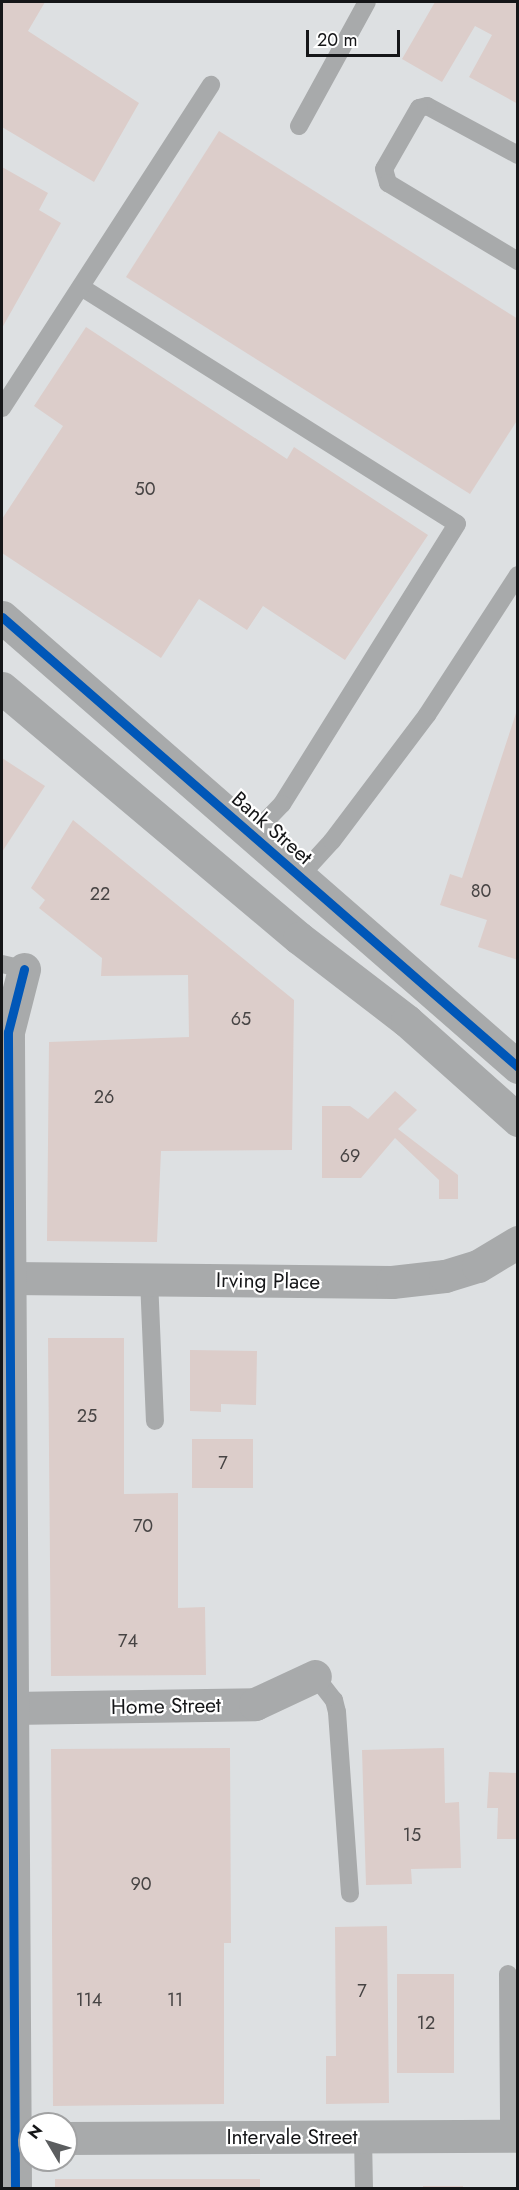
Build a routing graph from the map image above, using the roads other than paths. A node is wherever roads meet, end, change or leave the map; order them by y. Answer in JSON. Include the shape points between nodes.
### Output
{"nodes":[{"id":1,"x":367,"y":2,"type":"edge"},
{"id":2,"x":212,"y":85,"type":"dead end"},
{"id":3,"x":299,"y":126,"type":"dead end"},
{"id":4,"x":518,"y":155,"type":"edge"},
{"id":5,"x":518,"y":261,"type":"edge"},
{"id":6,"x":81,"y":287,"type":"junction"},
{"id":7,"x":2,"y":408,"type":"edge"},
{"id":8,"x":518,"y":576,"type":"edge"},
{"id":9,"x":2,"y":617,"type":"edge"},
{"id":10,"x":2,"y":688,"type":"edge"},
{"id":11,"x":252,"y":835,"type":"junction"},
{"id":12,"x":300,"y":876,"type":"junction"},
{"id":13,"x":13,"y":967,"type":"edge"},
{"id":14,"x":518,"y":1067,"type":"edge"},
{"id":15,"x":518,"y":1120,"type":"edge"},
{"id":16,"x":518,"y":1242,"type":"edge"},
{"id":17,"x":11,"y":1278,"type":"junction"},
{"id":18,"x":149,"y":1279,"type":"junction"},
{"id":19,"x":156,"y":1421,"type":"dead end"},
{"id":20,"x":315,"y":1676,"type":"joint"},
{"id":21,"x":11,"y":1708,"type":"junction"},
{"id":22,"x":350,"y":1894,"type":"dead end"},
{"id":23,"x":508,"y":1974,"type":"dead end"},
{"id":24,"x":8,"y":2105,"type":"edge"},
{"id":25,"x":18,"y":2129,"type":"edge"},
{"id":26,"x":513,"y":2136,"type":"edge"},
{"id":27,"x":363,"y":2137,"type":"junction"},
{"id":28,"x":78,"y":2138,"type":"edge"},
{"id":29,"x":18,"y":2167,"type":"edge"},
{"id":30,"x":15,"y":2188,"type":"edge"},
{"id":31,"x":364,"y":2188,"type":"edge"}],
"edges":[{"from":1,"to":3,"type":"lane"},
{"from":2,"to":6,"type":"lane"},
{"from":4,"to":5,"type":"lane","via":[[427,106],[418,108],[384,169],[388,183]]},
{"from":6,"to":7,"type":"lane"},
{"from":6,"to":11,"type":"lane","via":[[457,524],[282,804]]},
{"from":8,"to":12,"type":"lane","via":[[428,716],[332,842]]},
{"from":9,"to":11,"type":"street","name":"Bank Street"},
{"from":10,"to":15,"type":"street","via":[[299,938],[407,1021]]},
{"from":11,"to":12,"type":"street","name":"Bank Street"},
{"from":12,"to":14,"type":"street","name":"Bank Street"},
{"from":13,"to":17,"type":"street","via":[[8,1032]]},
{"from":16,"to":18,"type":"street","name":"Irving Place","via":[[478,1266],[392,1282]]},
{"from":17,"to":18,"type":"street","name":"Irving Place"},
{"from":17,"to":21,"type":"street"},
{"from":18,"to":19,"type":"lane"},
{"from":20,"to":21,"type":"street","name":"Home Street","via":[[255,1704]]},
{"from":20,"to":22,"type":"lane","via":[[337,1712]]},
{"from":21,"to":24,"type":"street"},
{"from":23,"to":26,"type":"lane"},
{"from":24,"to":25,"type":"street"},
{"from":26,"to":27,"type":"street","name":"Intervale Street"},
{"from":27,"to":28,"type":"street","name":"Intervale Street"},
{"from":27,"to":31,"type":"lane"},
{"from":29,"to":30,"type":"street"}]}
